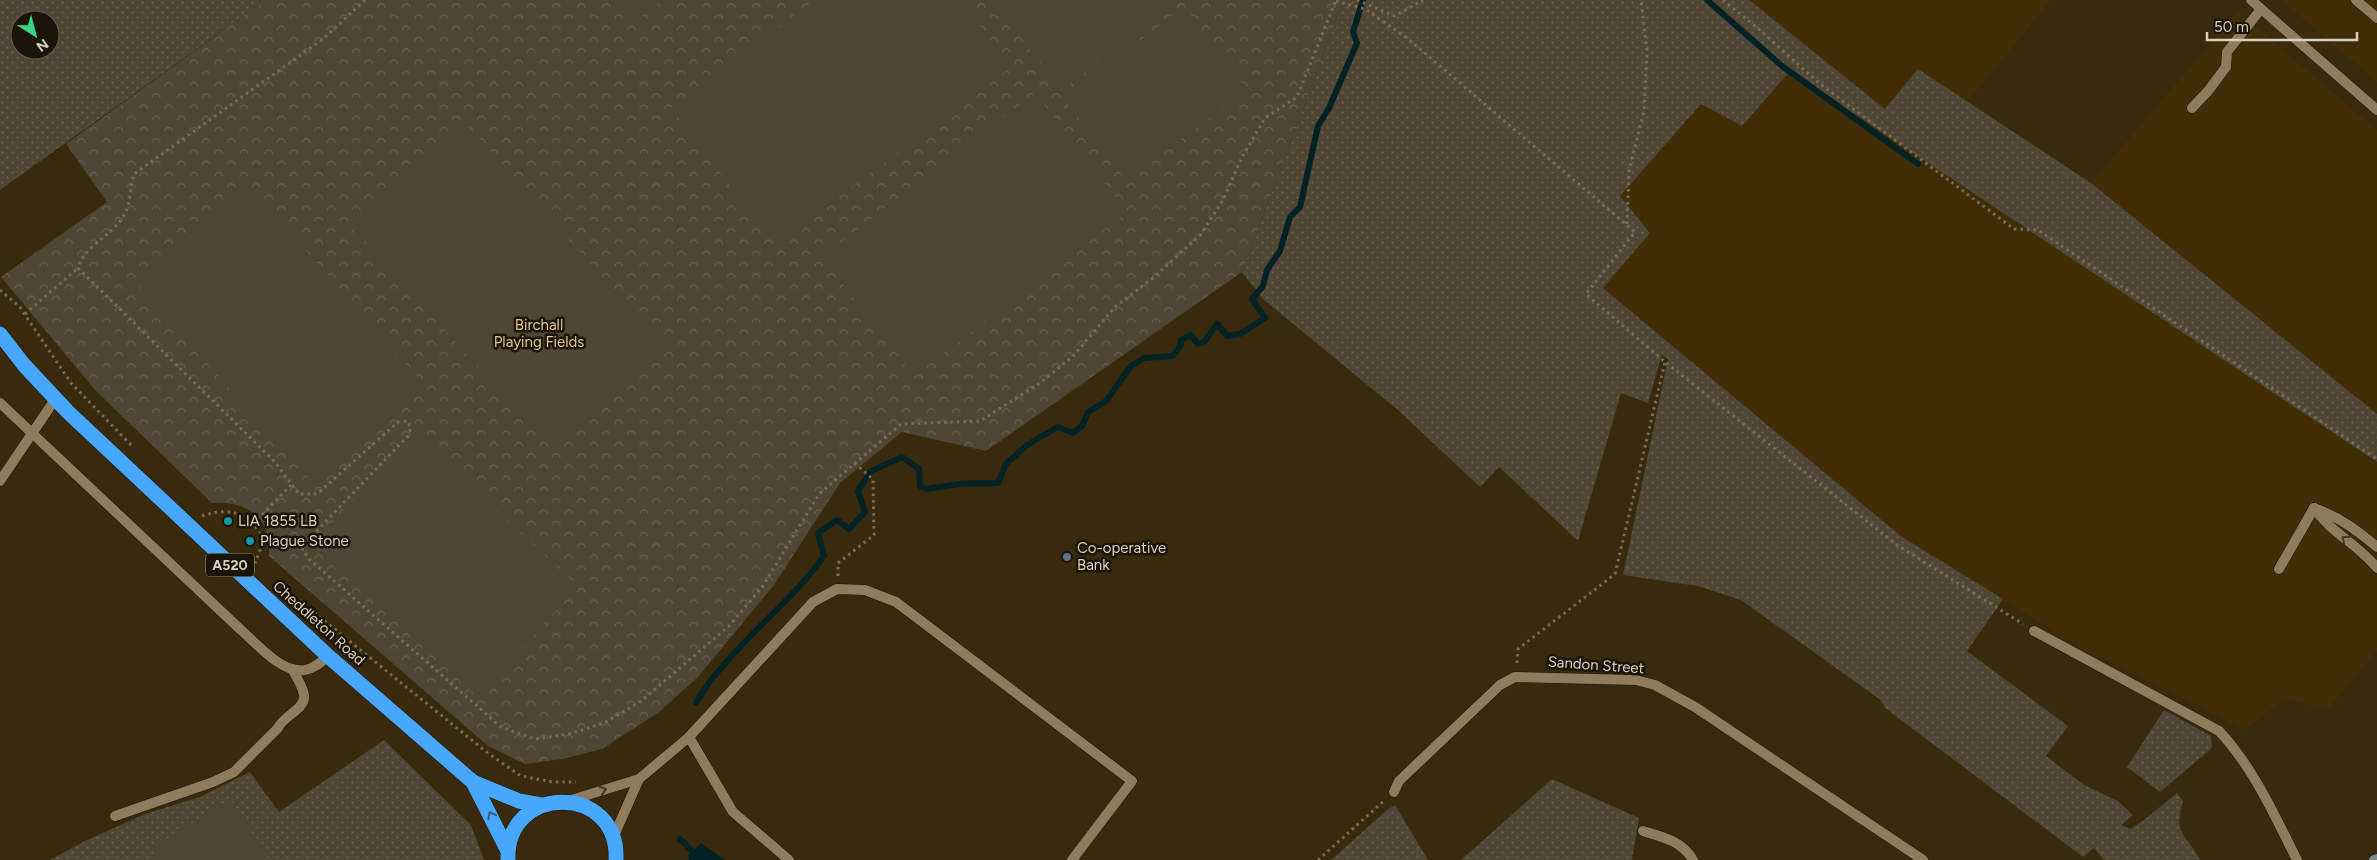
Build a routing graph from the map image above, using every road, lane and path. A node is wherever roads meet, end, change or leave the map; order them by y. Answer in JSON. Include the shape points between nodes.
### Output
{"nodes":[{"id":1,"x":366,"y":0,"type":"edge"},
{"id":2,"x":1357,"y":0,"type":"edge"},
{"id":3,"x":1423,"y":0,"type":"edge"},
{"id":4,"x":1641,"y":0,"type":"edge"},
{"id":5,"x":1723,"y":0,"type":"edge"},
{"id":6,"x":2251,"y":0,"type":"edge"},
{"id":7,"x":2356,"y":0,"type":"edge"},
{"id":8,"x":1336,"y":1,"type":"edge"},
{"id":9,"x":2262,"y":9,"type":"junction"},
{"id":10,"x":2377,"y":18,"type":"edge"},
{"id":11,"x":2192,"y":108,"type":"dead end"},
{"id":12,"x":2377,"y":110,"type":"edge"},
{"id":13,"x":1627,"y":224,"type":"junction"},
{"id":14,"x":78,"y":268,"type":"junction"},
{"id":15,"x":0,"y":290,"type":"edge"},
{"id":16,"x":25,"y":314,"type":"junction"},
{"id":17,"x":0,"y":334,"type":"edge"},
{"id":18,"x":1665,"y":362,"type":"junction"},
{"id":19,"x":56,"y":398,"type":"junction"},
{"id":20,"x":0,"y":403,"type":"edge"},
{"id":21,"x":33,"y":434,"type":"junction"},
{"id":22,"x":140,"y":453,"type":"dead end"},
{"id":23,"x":2377,"y":460,"type":"edge"},
{"id":24,"x":854,"y":463,"type":"junction"},
{"id":25,"x":0,"y":481,"type":"edge"},
{"id":26,"x":292,"y":484,"type":"junction"},
{"id":27,"x":2314,"y":508,"type":"junction"},
{"id":28,"x":201,"y":516,"type":"dead end"},
{"id":29,"x":253,"y":524,"type":"junction"},
{"id":30,"x":2377,"y":547,"type":"edge"},
{"id":31,"x":2377,"y":568,"type":"edge"},
{"id":32,"x":2279,"y":569,"type":"dead end"},
{"id":33,"x":262,"y":570,"type":"dead end"},
{"id":34,"x":277,"y":583,"type":"dead end"},
{"id":35,"x":837,"y":589,"type":"junction"},
{"id":36,"x":2034,"y":631,"type":"joint"},
{"id":37,"x":328,"y":656,"type":"junction"},
{"id":38,"x":292,"y":669,"type":"junction"},
{"id":39,"x":1515,"y":676,"type":"junction"},
{"id":40,"x":689,"y":737,"type":"junction"},
{"id":41,"x":638,"y":779,"type":"junction"},
{"id":42,"x":473,"y":782,"type":"junction"},
{"id":43,"x":584,"y":782,"type":"dead end"},
{"id":44,"x":1394,"y":792,"type":"joint"},
{"id":45,"x":568,"y":802,"type":"junction"},
{"id":46,"x":541,"y":805,"type":"junction"},
{"id":47,"x":115,"y":816,"type":"dead end"},
{"id":48,"x":1643,"y":831,"type":"dead end"},
{"id":49,"x":613,"y":838,"type":"junction"},
{"id":50,"x":507,"y":854,"type":"edge"},
{"id":51,"x":616,"y":860,"type":"edge"},
{"id":52,"x":789,"y":860,"type":"edge"},
{"id":53,"x":1072,"y":860,"type":"edge"},
{"id":54,"x":1318,"y":860,"type":"edge"},
{"id":55,"x":1693,"y":860,"type":"edge"},
{"id":56,"x":1923,"y":860,"type":"edge"},
{"id":57,"x":2296,"y":860,"type":"edge"}],
"edges":[{"from":1,"to":14,"type":"path","via":[[329,36],[134,174],[130,184],[131,198],[124,216],[94,245]]},
{"from":2,"to":3,"type":"path","via":[[1395,16]]},
{"from":4,"to":13,"type":"path","via":[[1647,50],[1644,111],[1629,171]]},
{"from":5,"to":23,"type":"path","via":[[1820,84],[2014,229],[2038,230]]},
{"from":6,"to":9,"type":"street"},
{"from":7,"to":10,"type":"street"},
{"from":8,"to":13,"type":"path","via":[[1365,9],[1407,38]]},
{"from":8,"to":24,"type":"path","via":[[1297,97],[1265,118],[1241,159],[1224,200],[1201,234],[1153,278],[1116,306],[1073,356],[1040,383],[980,421],[901,424]]},
{"from":9,"to":11,"type":"street","via":[[2227,52],[2226,67]]},
{"from":9,"to":12,"type":"street"},
{"from":13,"to":18,"type":"path","via":[[1635,232],[1586,294]]},
{"from":14,"to":16,"type":"path"},
{"from":14,"to":26,"type":"path","via":[[274,461]]},
{"from":15,"to":16,"type":"path"},
{"from":16,"to":22,"type":"path","via":[[71,383]]},
{"from":17,"to":19,"type":"highway","name":"Cheddleton Road","number":"A520"},
{"from":18,"to":36,"type":"path","via":[[1897,545]]},
{"from":18,"to":39,"type":"path","via":[[1615,574],[1518,649]]},
{"from":19,"to":21,"type":"street"},
{"from":19,"to":37,"type":"highway","name":"Cheddleton Road","number":"A520"},
{"from":20,"to":21,"type":"street"},
{"from":21,"to":25,"type":"street"},
{"from":21,"to":38,"type":"street","via":[[241,630],[281,664]]},
{"from":24,"to":26,"type":"path","via":[[819,494],[763,586],[723,632],[640,702],[604,723],[569,734],[535,739],[500,728],[309,560],[301,547],[408,436],[411,428],[407,421],[398,422],[317,494],[298,494]]},
{"from":24,"to":35,"type":"path","via":[[873,479],[874,534],[838,563]]},
{"from":26,"to":29,"type":"path"},
{"from":27,"to":30,"type":"street","via":[[2350,524]]},
{"from":31,"to":27,"type":"street","one_way":true},
{"from":27,"to":32,"type":"street"},
{"from":28,"to":29,"type":"path","via":[[218,510],[232,510]]},
{"from":29,"to":33,"type":"path","via":[[264,540],[254,564]]},
{"from":34,"to":43,"type":"path","via":[[489,754],[521,776],[553,782]]},
{"from":35,"to":40,"type":"street","via":[[813,602]]},
{"from":35,"to":53,"type":"street","via":[[865,590],[896,602],[1132,781]]},
{"from":36,"to":57,"type":"street","via":[[2219,732],[2235,748]]},
{"from":37,"to":38,"type":"street","via":[[304,670]]},
{"from":37,"to":42,"type":"highway","name":"Cheddleton Road","number":"A520"},
{"from":38,"to":47,"type":"street","via":[[304,695],[302,704],[280,722],[278,728],[234,772]]},
{"from":39,"to":44,"type":"street","via":[[1500,685],[1399,781]]},
{"from":39,"to":56,"type":"street","name":"Sandon Street","via":[[1636,680],[1655,686],[1696,707]]},
{"from":40,"to":41,"type":"street"},
{"from":40,"to":52,"type":"street","via":[[733,812]]},
{"from":45,"to":41,"type":"street","one_way":true},
{"from":41,"to":49,"type":"street"},
{"from":42,"to":46,"type":"highway","name":"Cheddleton Road","number":"A520","via":[[519,801]]},
{"from":50,"to":42,"type":"highway","name":"Cheddleton Road","number":"A520","one_way":true},
{"from":44,"to":54,"type":"path"},
{"from":45,"to":46,"type":"highway","name":"Cheddleton Road"},
{"from":45,"to":49,"type":"highway","name":"Cheddleton Road","via":[[593,811],[607,825]]},
{"from":46,"to":50,"type":"highway","name":"Cheddleton Road","via":[[518,823]]},
{"from":48,"to":55,"type":"street","via":[[1668,838],[1681,846]]},
{"from":49,"to":51,"type":"highway","name":"Cheddleton Road"}]}
